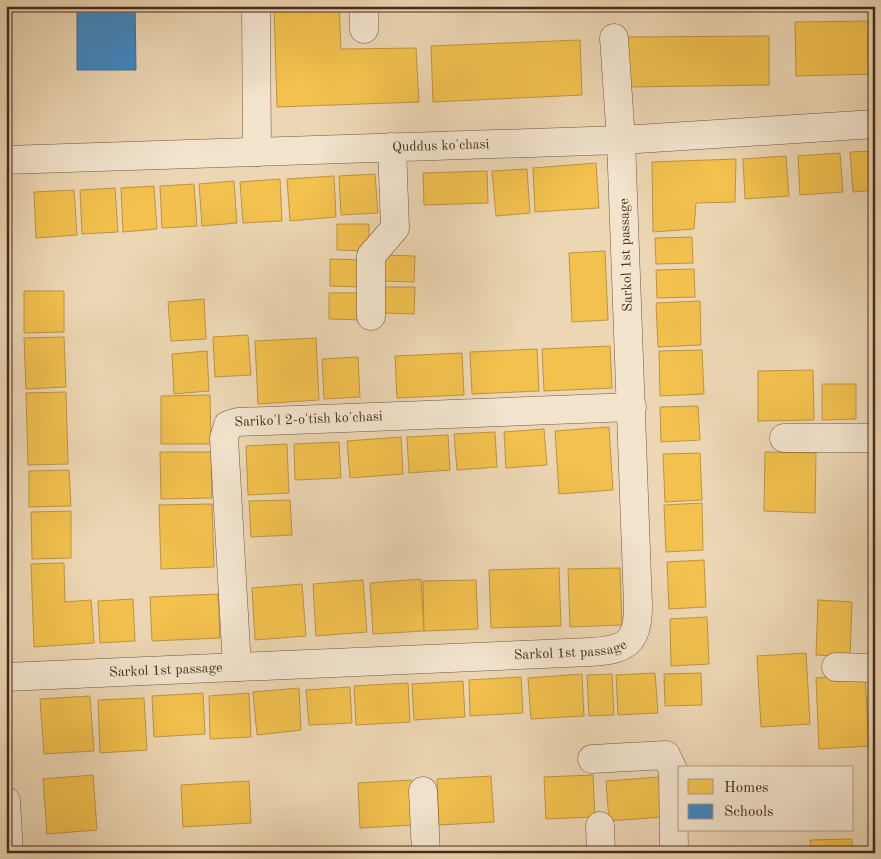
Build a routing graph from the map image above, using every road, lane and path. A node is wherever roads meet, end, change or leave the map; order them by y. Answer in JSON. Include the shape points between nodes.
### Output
{"nodes":[{"id":1,"x":256,"y":6,"type":"edge"},
{"id":2,"x":614,"y":38,"type":"dead end"},
{"id":3,"x":875,"y":124,"type":"edge"},
{"id":4,"x":621,"y":140,"type":"junction"},
{"id":5,"x":392,"y":147,"type":"junction"},
{"id":6,"x":257,"y":152,"type":"junction"},
{"id":7,"x":6,"y":160,"type":"edge"},
{"id":8,"x":372,"y":316,"type":"dead end"},
{"id":9,"x":632,"y":407,"type":"junction"},
{"id":10,"x":784,"y":438,"type":"dead end"},
{"id":11,"x":875,"y":438,"type":"edge"},
{"id":12,"x":237,"y":667,"type":"junction"},
{"id":13,"x":836,"y":667,"type":"dead end"},
{"id":14,"x":875,"y":668,"type":"edge"},
{"id":15,"x":6,"y":677,"type":"edge"},
{"id":16,"x":592,"y":759,"type":"dead end"},
{"id":17,"x":423,"y":791,"type":"dead end"},
{"id":18,"x":6,"y":801,"type":"edge"},
{"id":19,"x":600,"y":826,"type":"dead end"},
{"id":20,"x":9,"y":853,"type":"edge"},
{"id":21,"x":426,"y":853,"type":"edge"},
{"id":22,"x":601,"y":853,"type":"edge"},
{"id":23,"x":674,"y":853,"type":"edge"}],
"edges":[{"from":1,"to":6,"type":"street"},
{"from":2,"to":4,"type":"street","name":"Sarkol 1st passage"},
{"from":3,"to":4,"type":"street","name":"Quddus ko'chasi"},
{"from":4,"to":5,"type":"street","name":"Quddus ko'chasi"},
{"from":4,"to":9,"type":"street","name":"Sarkol 1st passage"},
{"from":5,"to":6,"type":"street","name":"Quddus ko'chasi"},
{"from":5,"to":8,"type":"street","via":[[395,228],[371,256]]},
{"from":6,"to":7,"type":"street","name":"Quddus ko'chasi"},
{"from":9,"to":12,"type":"street","name":"Sarkol 1st passage","via":[[638,623],[636,632],[623,646],[612,651]]},
{"from":9,"to":12,"type":"street","name":"Sariko'l 2-o'tish ko'chasi","via":[[238,422],[228,425],[224,438]]},
{"from":10,"to":11,"type":"street"},
{"from":12,"to":15,"type":"street","name":"Sarkol 1st passage"},
{"from":13,"to":14,"type":"street"},
{"from":16,"to":23,"type":"street","via":[[666,755],[673,770]]},
{"from":17,"to":21,"type":"street"},
{"from":18,"to":20,"type":"street"},
{"from":19,"to":22,"type":"street"}]}
